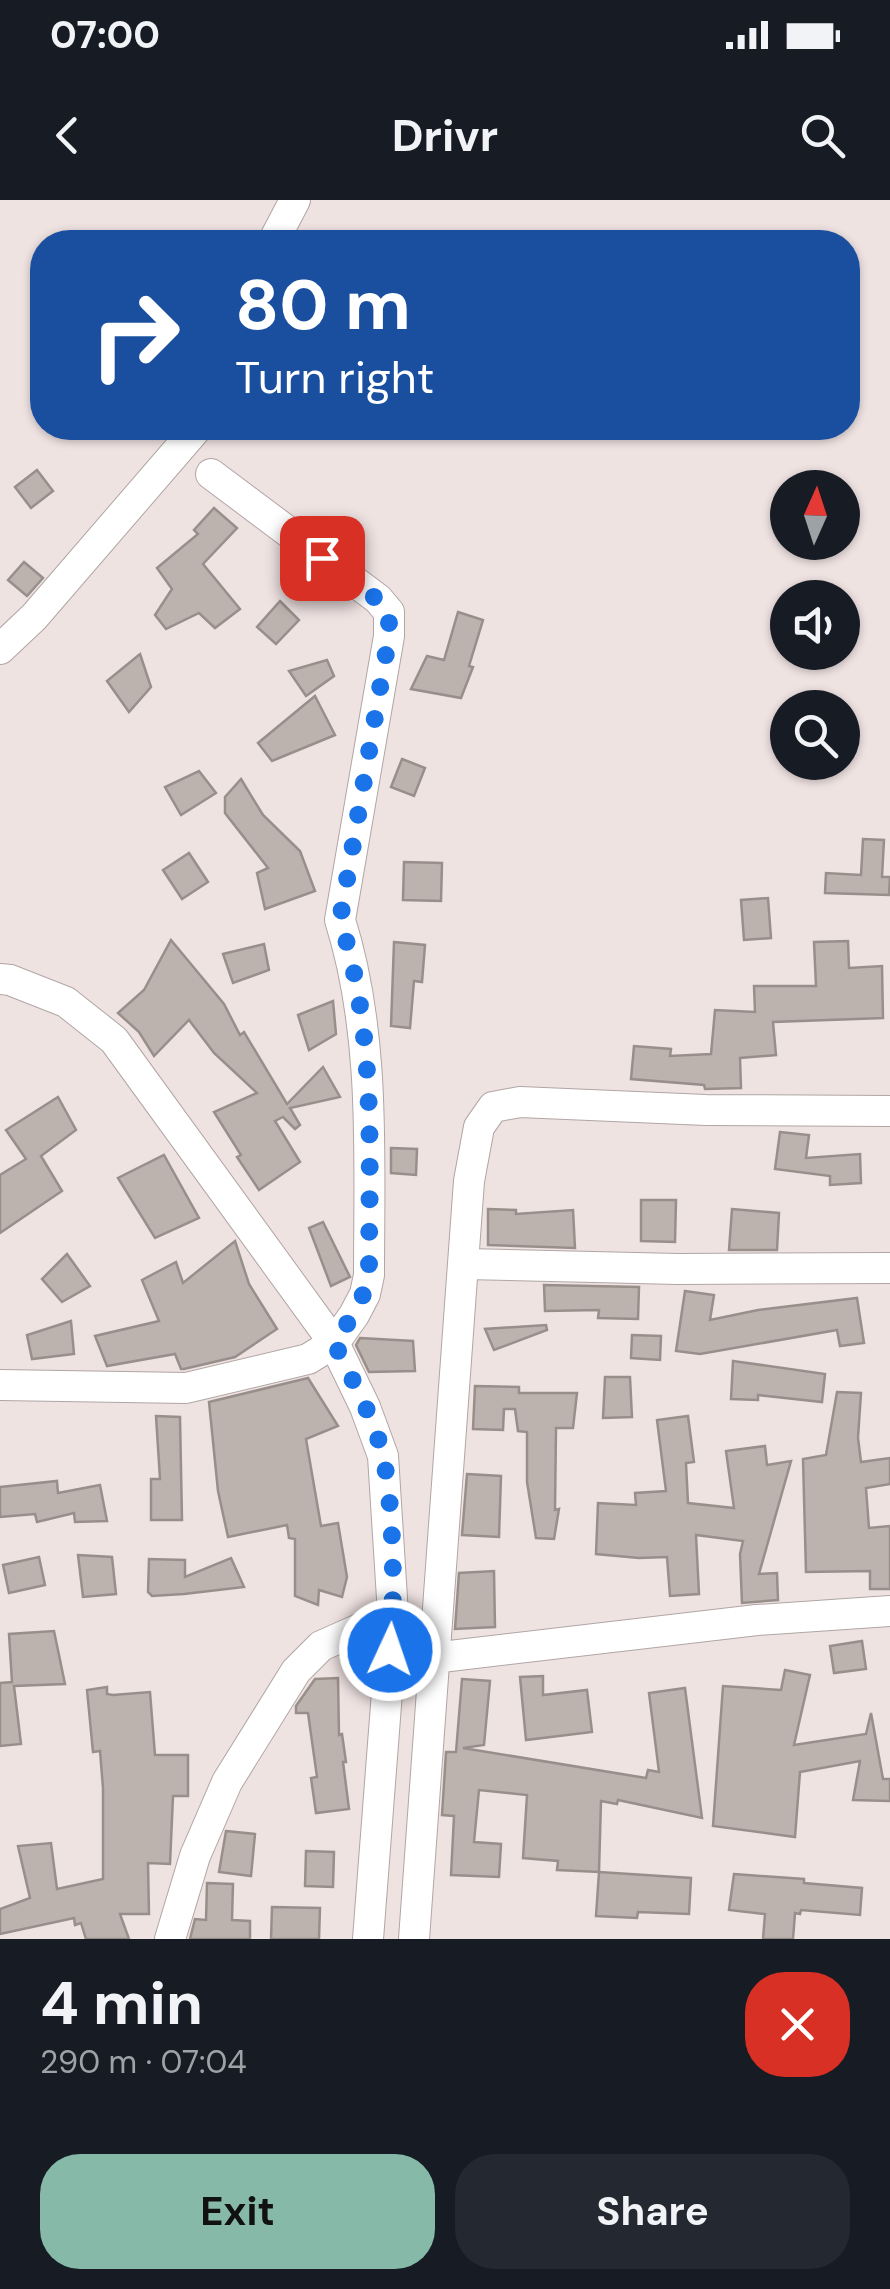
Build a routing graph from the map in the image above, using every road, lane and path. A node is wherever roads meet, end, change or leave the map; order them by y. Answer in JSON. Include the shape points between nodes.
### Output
{"nodes":[{"id":1,"x":295,"y":200,"type":"edge"},
{"id":2,"x":279,"y":230,"type":"edge"},
{"id":3,"x":186,"y":440,"type":"edge"},
{"id":4,"x":211,"y":474,"type":"dead end"},
{"id":5,"x":0,"y":649,"type":"edge"},
{"id":6,"x":0,"y":980,"type":"edge"},
{"id":7,"x":890,"y":1111,"type":"edge"},
{"id":8,"x":465,"y":1264,"type":"junction"},
{"id":9,"x":890,"y":1268,"type":"edge"},
{"id":10,"x":334,"y":1342,"type":"junction"},
{"id":11,"x":0,"y":1385,"type":"edge"},
{"id":12,"x":890,"y":1611,"type":"edge"},
{"id":13,"x":394,"y":1614,"type":"junction"},
{"id":14,"x":433,"y":1658,"type":"junction"},
{"id":15,"x":170,"y":1939,"type":"edge"},
{"id":16,"x":368,"y":1939,"type":"edge"},
{"id":17,"x":414,"y":1939,"type":"edge"}],
"edges":[{"from":1,"to":2,"type":"street"},
{"from":3,"to":5,"type":"street"},
{"from":4,"to":10,"type":"street","via":[[389,612],[340,920],[352,956],[369,1099],[369,1275],[365,1294]]},
{"from":6,"to":10,"type":"street","via":[[66,1002],[114,1040]]},
{"from":7,"to":8,"type":"street","via":[[520,1102],[493,1107],[478,1128]]},
{"from":8,"to":9,"type":"street"},
{"from":8,"to":14,"type":"street"},
{"from":10,"to":11,"type":"street","via":[[308,1359],[186,1388]]},
{"from":10,"to":13,"type":"street","via":[[382,1456]]},
{"from":12,"to":14,"type":"street"},
{"from":13,"to":15,"type":"street","via":[[322,1646],[296,1670],[227,1782]]},
{"from":13,"to":16,"type":"street"},
{"from":14,"to":17,"type":"street"}]}
